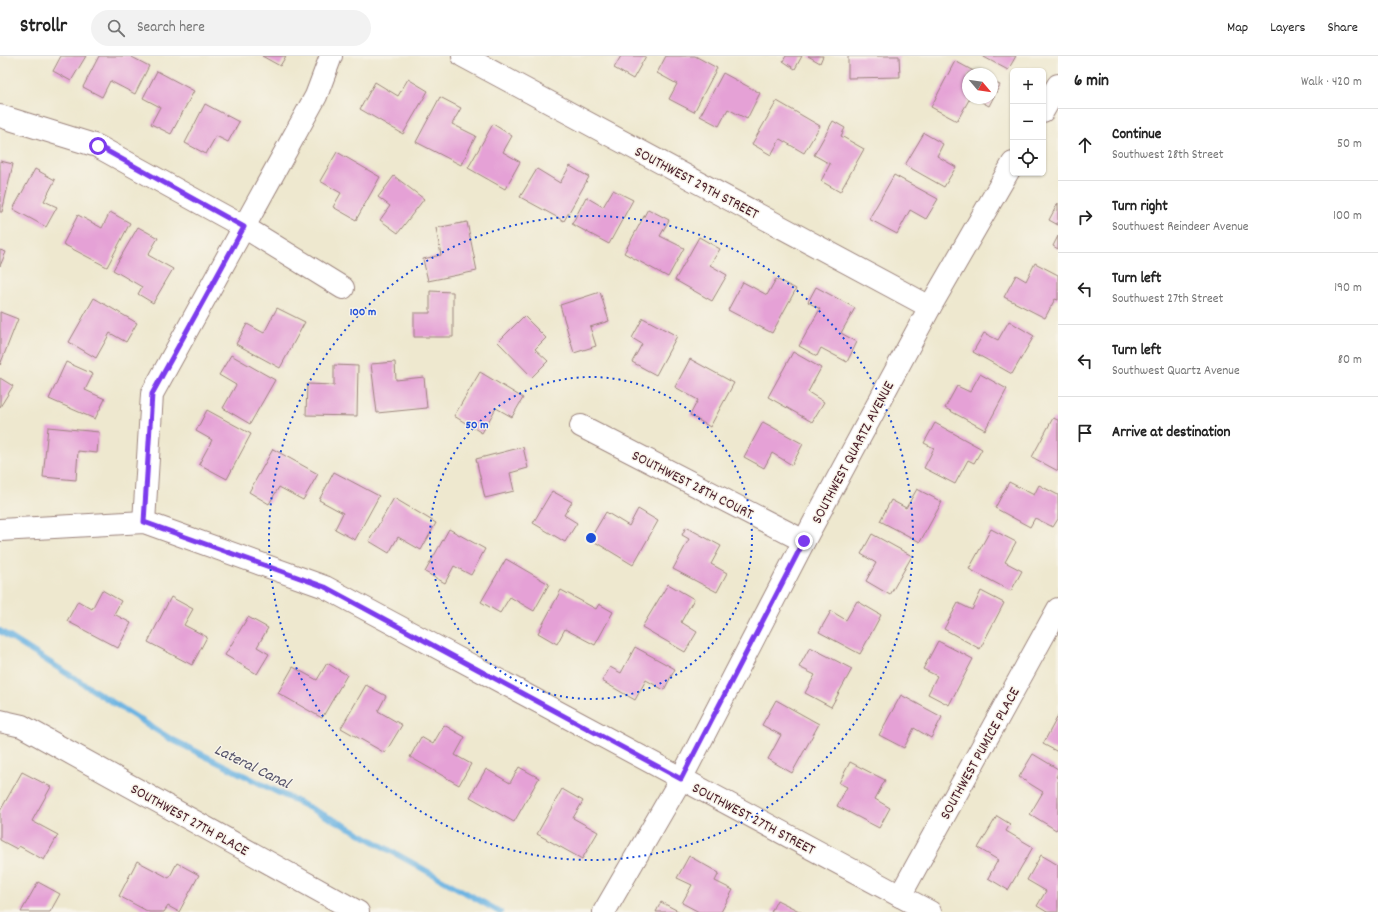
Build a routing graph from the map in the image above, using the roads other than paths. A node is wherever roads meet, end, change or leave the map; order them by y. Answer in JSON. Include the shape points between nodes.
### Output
{"nodes":[{"id":1,"x":331,"y":56,"type":"edge"},
{"id":2,"x":463,"y":56,"type":"edge"},
{"id":3,"x":1058,"y":85,"type":"edge"},
{"id":4,"x":1046,"y":106,"type":"edge"},
{"id":5,"x":0,"y":116,"type":"edge"},
{"id":6,"x":1010,"y":168,"type":"edge"},
{"id":7,"x":244,"y":227,"type":"junction"},
{"id":8,"x":343,"y":288,"type":"dead end"},
{"id":9,"x":930,"y":307,"type":"junction"},
{"id":10,"x":581,"y":426,"type":"dead end"},
{"id":11,"x":144,"y":522,"type":"junction"},
{"id":12,"x":0,"y":530,"type":"edge"},
{"id":13,"x":804,"y":541,"type":"junction"},
{"id":14,"x":1058,"y":609,"type":"edge"},
{"id":15,"x":0,"y":720,"type":"edge"},
{"id":16,"x":681,"y":779,"type":"junction"},
{"id":17,"x":900,"y":896,"type":"junction"},
{"id":18,"x":358,"y":912,"type":"edge"},
{"id":19,"x":604,"y":912,"type":"edge"},
{"id":20,"x":930,"y":912,"type":"edge"}],
"edges":[{"from":1,"to":7,"type":"street","via":[[316,96]]},
{"from":2,"to":9,"type":"street","name":"SOUTHWEST 29TH STREET"},
{"from":3,"to":4,"type":"street"},
{"from":5,"to":7,"type":"street","via":[[98,146]]},
{"from":6,"to":9,"type":"street","name":"SOUTHWEST QUARTZ AVENUE"},
{"from":7,"to":8,"type":"street"},
{"from":7,"to":11,"type":"street","via":[[152,394]]},
{"from":9,"to":13,"type":"street","name":"SOUTHWEST QUARTZ AVENUE"},
{"from":10,"to":13,"type":"street","name":"SOUTHWEST 28TH COURT"},
{"from":11,"to":12,"type":"street","name":"SOUTHWEST 27TH STREET"},
{"from":11,"to":16,"type":"street","name":"SOUTHWEST 27TH STREET","via":[[325,587]]},
{"from":13,"to":16,"type":"street","name":"SOUTHWEST QUARTZ AVENUE"},
{"from":14,"to":17,"type":"street","name":"SOUTHWEST PUMICE PLACE"},
{"from":15,"to":18,"type":"street","name":"SOUTHWEST 27TH PLACE","via":[[22,726]]},
{"from":16,"to":17,"type":"street","name":"SOUTHWEST 27TH STREET"},
{"from":16,"to":19,"type":"street","name":"SOUTHWEST QUARTZ AVENUE"},
{"from":17,"to":20,"type":"street","name":"SOUTHWEST 27TH STREET"}]}
